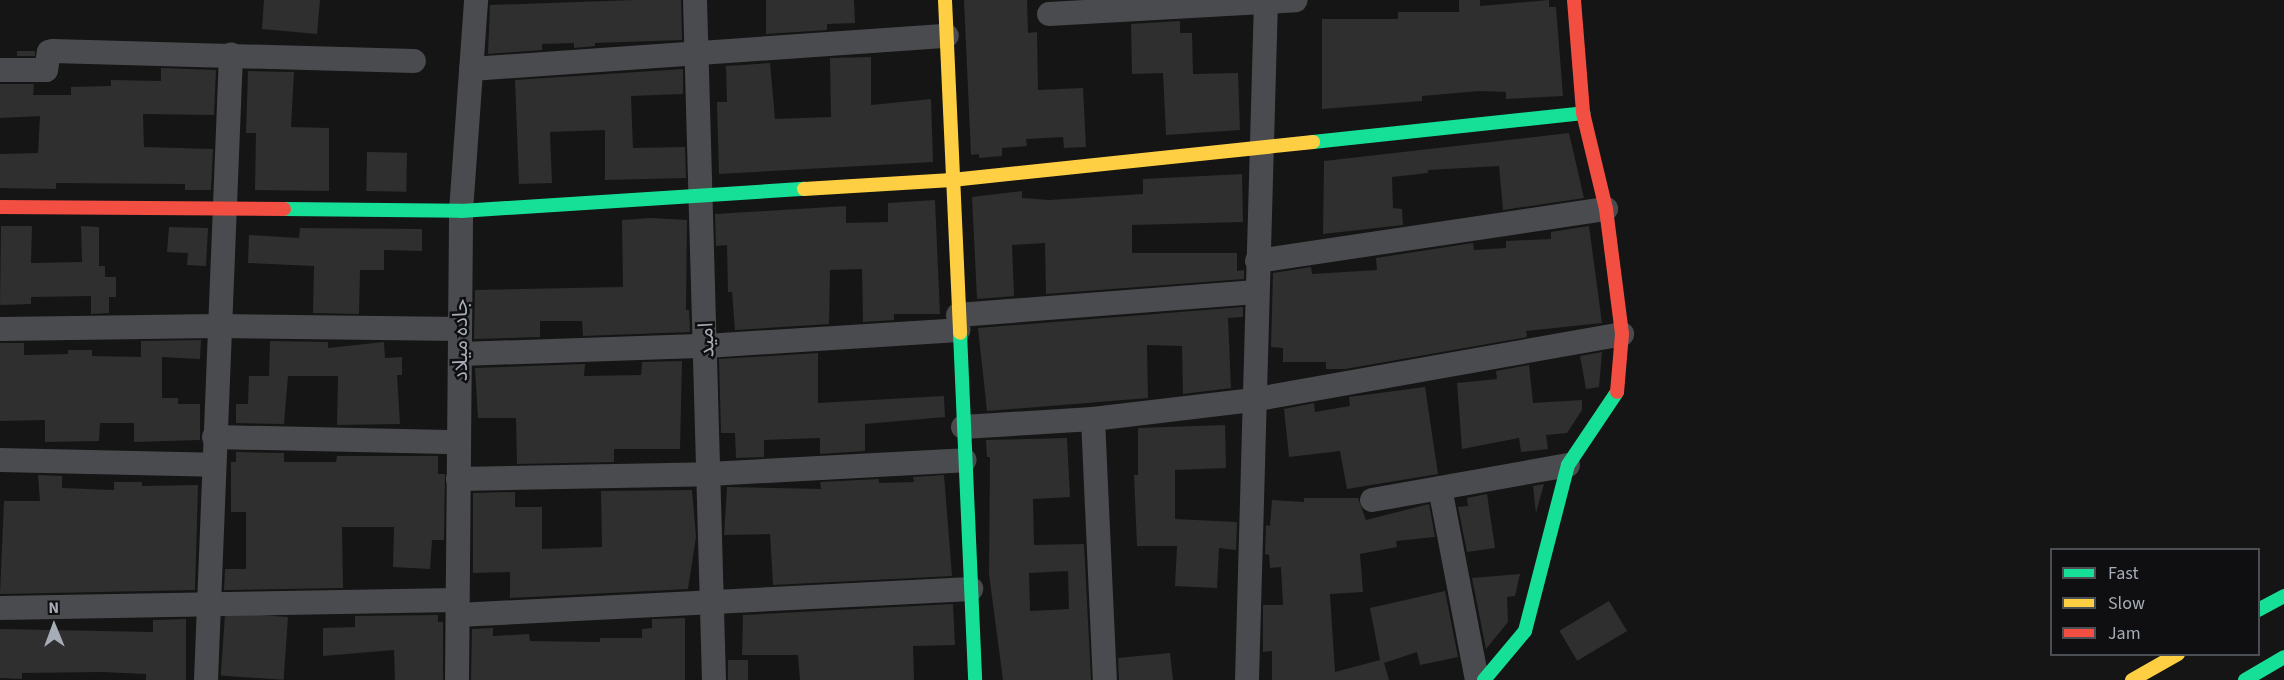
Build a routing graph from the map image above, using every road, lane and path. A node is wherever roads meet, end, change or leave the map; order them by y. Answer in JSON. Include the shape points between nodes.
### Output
{"nodes":[{"id":1,"x":476,"y":0,"type":"edge"},
{"id":2,"x":695,"y":0,"type":"edge"},
{"id":3,"x":945,"y":0,"type":"edge"},
{"id":4,"x":1296,"y":0,"type":"edge"},
{"id":5,"x":1574,"y":0,"type":"edge"},
{"id":6,"x":1265,"y":1,"type":"edge"},
{"id":7,"x":1049,"y":14,"type":"dead end"},
{"id":8,"x":947,"y":36,"type":"junction"},
{"id":9,"x":697,"y":53,"type":"junction"},
{"id":10,"x":231,"y":54,"type":"junction"},
{"id":11,"x":414,"y":61,"type":"dead end"},
{"id":12,"x":471,"y":69,"type":"junction"},
{"id":13,"x":0,"y":70,"type":"edge"},
{"id":14,"x":1583,"y":113,"type":"junction"},
{"id":15,"x":1262,"y":149,"type":"junction"},
{"id":16,"x":952,"y":180,"type":"junction"},
{"id":17,"x":702,"y":195,"type":"junction"},
{"id":18,"x":0,"y":207,"type":"edge"},
{"id":19,"x":226,"y":207,"type":"junction"},
{"id":20,"x":1606,"y":209,"type":"junction"},
{"id":21,"x":461,"y":211,"type":"junction"},
{"id":22,"x":1257,"y":261,"type":"junction"},
{"id":23,"x":1256,"y":292,"type":"junction"},
{"id":24,"x":958,"y":323,"type":"junction"},
{"id":25,"x":218,"y":326,"type":"junction"},
{"id":26,"x":0,"y":329,"type":"edge"},
{"id":27,"x":459,"y":329,"type":"junction"},
{"id":28,"x":1622,"y":334,"type":"junction"},
{"id":29,"x":706,"y":346,"type":"junction"},
{"id":30,"x":460,"y":354,"type":"junction"},
{"id":31,"x":1252,"y":400,"type":"junction"},
{"id":32,"x":1094,"y":419,"type":"junction"},
{"id":33,"x":963,"y":427,"type":"junction"},
{"id":34,"x":214,"y":437,"type":"junction"},
{"id":35,"x":459,"y":442,"type":"junction"},
{"id":36,"x":0,"y":460,"type":"edge"},
{"id":37,"x":965,"y":460,"type":"junction"},
{"id":38,"x":213,"y":465,"type":"junction"},
{"id":39,"x":1568,"y":465,"type":"junction"},
{"id":40,"x":709,"y":474,"type":"junction"},
{"id":41,"x":458,"y":479,"type":"junction"},
{"id":42,"x":1440,"y":488,"type":"junction"},
{"id":43,"x":1372,"y":500,"type":"dead end"},
{"id":44,"x":971,"y":589,"type":"junction"},
{"id":45,"x":2284,"y":596,"type":"edge"},
{"id":46,"x":714,"y":603,"type":"junction"},
{"id":47,"x":209,"y":604,"type":"junction"},
{"id":48,"x":0,"y":608,"type":"edge"},
{"id":49,"x":457,"y":608,"type":"junction"},
{"id":50,"x":2260,"y":609,"type":"edge"},
{"id":51,"x":2174,"y":656,"type":"edge"},
{"id":52,"x":2284,"y":657,"type":"edge"},
{"id":53,"x":206,"y":680,"type":"edge"},
{"id":54,"x":457,"y":680,"type":"edge"},
{"id":55,"x":714,"y":680,"type":"edge"},
{"id":56,"x":975,"y":680,"type":"edge"},
{"id":57,"x":1105,"y":680,"type":"edge"},
{"id":58,"x":1247,"y":680,"type":"edge"},
{"id":59,"x":1477,"y":680,"type":"edge"},
{"id":60,"x":1484,"y":680,"type":"edge"},
{"id":61,"x":2132,"y":680,"type":"edge"},
{"id":62,"x":2245,"y":680,"type":"edge"}],
"edges":[{"from":1,"to":12,"type":"street","name":"جاده میلاد"},
{"from":2,"to":9,"type":"street","name":"امید"},
{"from":3,"to":8,"type":"main road"},
{"from":4,"to":6,"type":"street"},
{"from":5,"to":14,"type":"main road"},
{"from":6,"to":7,"type":"street"},
{"from":6,"to":15,"type":"street"},
{"from":8,"to":9,"type":"street"},
{"from":8,"to":16,"type":"main road"},
{"from":9,"to":12,"type":"street"},
{"from":9,"to":17,"type":"street","name":"امید"},
{"from":10,"to":11,"type":"street"},
{"from":10,"to":13,"type":"street","via":[[53,51],[46,70]]},
{"from":10,"to":19,"type":"street"},
{"from":12,"to":21,"type":"street","name":"جاده میلاد"},
{"from":14,"to":15,"type":"main road"},
{"from":14,"to":20,"type":"main road"},
{"from":15,"to":16,"type":"main road"},
{"from":15,"to":22,"type":"street"},
{"from":16,"to":17,"type":"main road"},
{"from":16,"to":24,"type":"main road"},
{"from":17,"to":21,"type":"main road"},
{"from":17,"to":29,"type":"street","name":"امید"},
{"from":18,"to":19,"type":"main road"},
{"from":19,"to":21,"type":"main road"},
{"from":19,"to":25,"type":"street"},
{"from":20,"to":22,"type":"street"},
{"from":20,"to":28,"type":"main road"},
{"from":21,"to":27,"type":"street","name":"جاده میلاد"},
{"from":22,"to":23,"type":"street"},
{"from":23,"to":24,"type":"street"},
{"from":23,"to":31,"type":"street"},
{"from":24,"to":29,"type":"street"},
{"from":24,"to":33,"type":"main road"},
{"from":25,"to":26,"type":"street"},
{"from":25,"to":27,"type":"street"},
{"from":25,"to":34,"type":"street"},
{"from":27,"to":30,"type":"street","name":"جاده میلاد"},
{"from":28,"to":31,"type":"street"},
{"from":28,"to":39,"type":"main road","via":[[1617,393]]},
{"from":29,"to":30,"type":"street"},
{"from":29,"to":40,"type":"street","name":"امید"},
{"from":30,"to":35,"type":"street","name":"جاده میلاد"},
{"from":31,"to":32,"type":"street"},
{"from":31,"to":58,"type":"street"},
{"from":32,"to":33,"type":"street"},
{"from":32,"to":57,"type":"street"},
{"from":33,"to":37,"type":"main road"},
{"from":34,"to":35,"type":"street"},
{"from":34,"to":38,"type":"street"},
{"from":35,"to":41,"type":"street","name":"جاده میلاد"},
{"from":36,"to":38,"type":"street"},
{"from":37,"to":40,"type":"street"},
{"from":37,"to":44,"type":"main road"},
{"from":38,"to":47,"type":"street"},
{"from":39,"to":42,"type":"street"},
{"from":39,"to":60,"type":"main road","via":[[1525,631]]},
{"from":40,"to":41,"type":"street"},
{"from":40,"to":46,"type":"street","name":"امید"},
{"from":41,"to":49,"type":"street","name":"جاده میلاد"},
{"from":42,"to":43,"type":"street"},
{"from":42,"to":59,"type":"street"},
{"from":44,"to":46,"type":"street"},
{"from":44,"to":56,"type":"main road"},
{"from":45,"to":50,"type":"main road"},
{"from":46,"to":49,"type":"street"},
{"from":46,"to":55,"type":"street","name":"امید"},
{"from":47,"to":48,"type":"street"},
{"from":47,"to":49,"type":"street"},
{"from":47,"to":53,"type":"street"},
{"from":49,"to":54,"type":"street","name":"جاده میلاد"},
{"from":51,"to":61,"type":"main road"},
{"from":52,"to":62,"type":"main road"}]}
